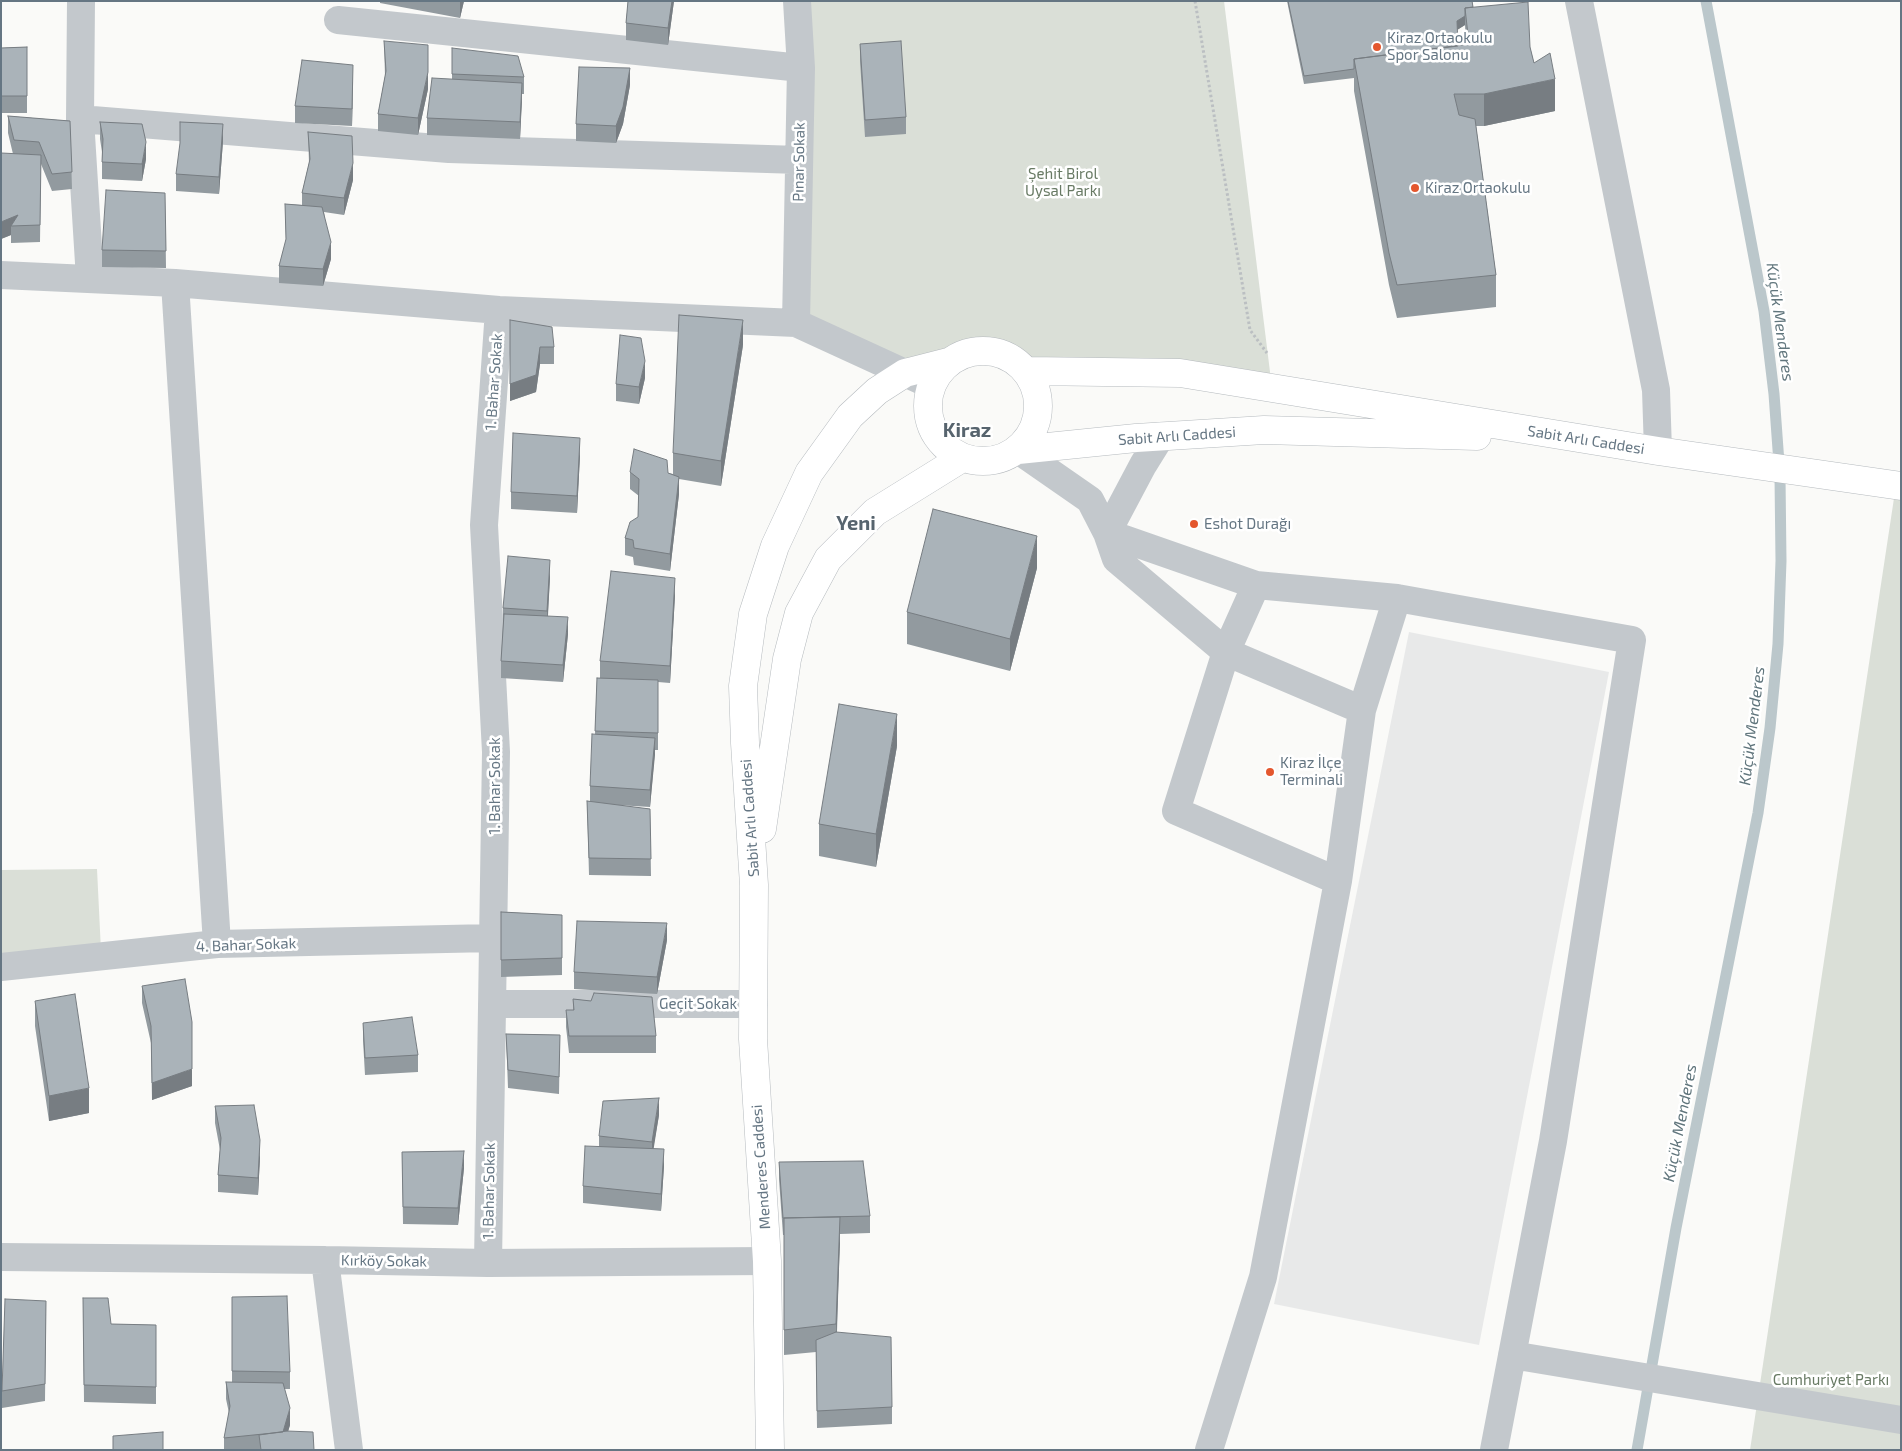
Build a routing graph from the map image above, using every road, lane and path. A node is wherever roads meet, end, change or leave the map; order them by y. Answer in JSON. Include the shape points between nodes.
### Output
{"nodes":[{"id":1,"x":82,"y":1,"type":"edge"},
{"id":2,"x":797,"y":1,"type":"edge"},
{"id":3,"x":1195,"y":1,"type":"edge"},
{"id":4,"x":1579,"y":1,"type":"edge"},
{"id":5,"x":338,"y":20,"type":"dead end"},
{"id":6,"x":802,"y":68,"type":"junction"},
{"id":7,"x":80,"y":119,"type":"junction"},
{"id":8,"x":799,"y":160,"type":"junction"},
{"id":9,"x":1,"y":275,"type":"edge"},
{"id":10,"x":90,"y":280,"type":"junction"},
{"id":11,"x":175,"y":283,"type":"junction"},
{"id":12,"x":499,"y":310,"type":"junction"},
{"id":13,"x":796,"y":324,"type":"junction"},
{"id":14,"x":1271,"y":358,"type":"dead end"},
{"id":15,"x":948,"y":362,"type":"junction"},
{"id":16,"x":1027,"y":371,"type":"junction"},
{"id":17,"x":905,"y":373,"type":"junction"},
{"id":18,"x":931,"y":385,"type":"junction"},
{"id":19,"x":1161,"y":436,"type":"junction"},
{"id":20,"x":1018,"y":450,"type":"junction"},
{"id":21,"x":1658,"y":451,"type":"junction"},
{"id":22,"x":962,"y":458,"type":"junction"},
{"id":23,"x":1901,"y":486,"type":"edge"},
{"id":24,"x":1107,"y":532,"type":"junction"},
{"id":25,"x":1256,"y":585,"type":"junction"},
{"id":26,"x":1397,"y":598,"type":"junction"},
{"id":27,"x":1226,"y":652,"type":"junction"},
{"id":28,"x":1362,"y":710,"type":"junction"},
{"id":29,"x":1338,"y":881,"type":"junction"},
{"id":30,"x":754,"y":885,"type":"junction"},
{"id":31,"x":492,"y":938,"type":"junction"},
{"id":32,"x":217,"y":944,"type":"junction"},
{"id":33,"x":1,"y":968,"type":"edge"},
{"id":34,"x":492,"y":1004,"type":"junction"},
{"id":35,"x":754,"y":1004,"type":"junction"},
{"id":36,"x":1,"y":1257,"type":"edge"},
{"id":37,"x":325,"y":1260,"type":"junction"},
{"id":38,"x":767,"y":1261,"type":"junction"},
{"id":39,"x":488,"y":1263,"type":"junction"},
{"id":40,"x":1512,"y":1355,"type":"junction"},
{"id":41,"x":1901,"y":1420,"type":"edge"},
{"id":42,"x":349,"y":1450,"type":"edge"},
{"id":43,"x":770,"y":1450,"type":"edge"},
{"id":44,"x":1209,"y":1450,"type":"edge"},
{"id":45,"x":1494,"y":1450,"type":"edge"}],
"edges":[{"from":1,"to":7,"type":"street"},
{"from":2,"to":6,"type":"street","name":"Pınar Sokak"},
{"from":3,"to":14,"type":"path","via":[[1250,330]]},
{"from":4,"to":21,"type":"street","via":[[1656,390]]},
{"from":5,"to":6,"type":"street"},
{"from":6,"to":8,"type":"street","name":"Pınar Sokak"},
{"from":7,"to":8,"type":"street","via":[[449,149]]},
{"from":7,"to":10,"type":"street"},
{"from":8,"to":13,"type":"street","name":"Pınar Sokak"},
{"from":9,"to":10,"type":"street"},
{"from":10,"to":11,"type":"street"},
{"from":11,"to":12,"type":"street"},
{"from":11,"to":32,"type":"street"},
{"from":12,"to":13,"type":"street"},
{"from":12,"to":31,"type":"street","name":"1. Bahar Sokak","via":[[484,525],[496,752]]},
{"from":13,"to":17,"type":"street"},
{"from":15,"to":16,"type":"main road","name":"Sabit Arlı Caddesi","via":[[975,350],[1004,354]]},
{"from":15,"to":17,"type":"main road","name":"Sabit Arlı Caddesi"},
{"from":15,"to":18,"type":"main road","name":"Sabit Arlı Caddesi"},
{"from":16,"to":20,"type":"main road","name":"Sabit Arlı Caddesi","via":[[1040,400],[1035,427]]},
{"from":16,"to":21,"type":"main road","name":"Sabit Arlı Caddesi","via":[[1180,372]]},
{"from":17,"to":18,"type":"street"},
{"from":17,"to":30,"type":"main road","name":"Sabit Arlı Caddesi","via":[[877,391],[850,416],[809,473],[775,546],[753,614],[743,686]]},
{"from":18,"to":22,"type":"main road","name":"Sabit Arlı Caddesi","via":[[927,414],[938,440]]},
{"from":19,"to":20,"type":"main road","name":"Sabit Arlı Caddesi"},
{"from":19,"to":21,"type":"main road","name":"Sabit Arlı Caddesi","via":[[1264,430],[1492,436]]},
{"from":19,"to":24,"type":"street"},
{"from":20,"to":22,"type":"main road","name":"Sabit Arlı Caddesi","via":[[995,461]]},
{"from":20,"to":24,"type":"street","via":[[1090,500]]},
{"from":21,"to":23,"type":"main road"},
{"from":22,"to":30,"type":"main road","name":"Sabit Arlı Caddesi","via":[[875,512],[828,558],[799,613],[787,659]]},
{"from":24,"to":25,"type":"street"},
{"from":24,"to":27,"type":"street","via":[[1116,559]]},
{"from":25,"to":26,"type":"street"},
{"from":25,"to":27,"type":"street"},
{"from":26,"to":28,"type":"street"},
{"from":26,"to":40,"type":"street","via":[[1632,640],[1553,1141]]},
{"from":27,"to":28,"type":"street"},
{"from":27,"to":29,"type":"street","via":[[1176,811]]},
{"from":28,"to":29,"type":"street"},
{"from":29,"to":44,"type":"street","via":[[1263,1277]]},
{"from":30,"to":35,"type":"main road","name":"Menderes Caddesi"},
{"from":31,"to":32,"type":"street","name":"4. Bahar Sokak"},
{"from":31,"to":34,"type":"street","name":"1. Bahar Sokak"},
{"from":32,"to":33,"type":"street","name":"4. Bahar Sokak"},
{"from":34,"to":35,"type":"street","name":"Geçit Sokak"},
{"from":34,"to":39,"type":"street","name":"1. Bahar Sokak"},
{"from":35,"to":38,"type":"main road","name":"Menderes Caddesi","via":[[753,1039]]},
{"from":36,"to":37,"type":"street","name":"Kırköy Sokak"},
{"from":37,"to":39,"type":"street","name":"Kırköy Sokak"},
{"from":37,"to":42,"type":"street"},
{"from":38,"to":39,"type":"street","name":"Kırköy Sokak"},
{"from":38,"to":43,"type":"main road","name":"Menderes Caddesi"},
{"from":40,"to":41,"type":"street"},
{"from":40,"to":45,"type":"street"}]}
